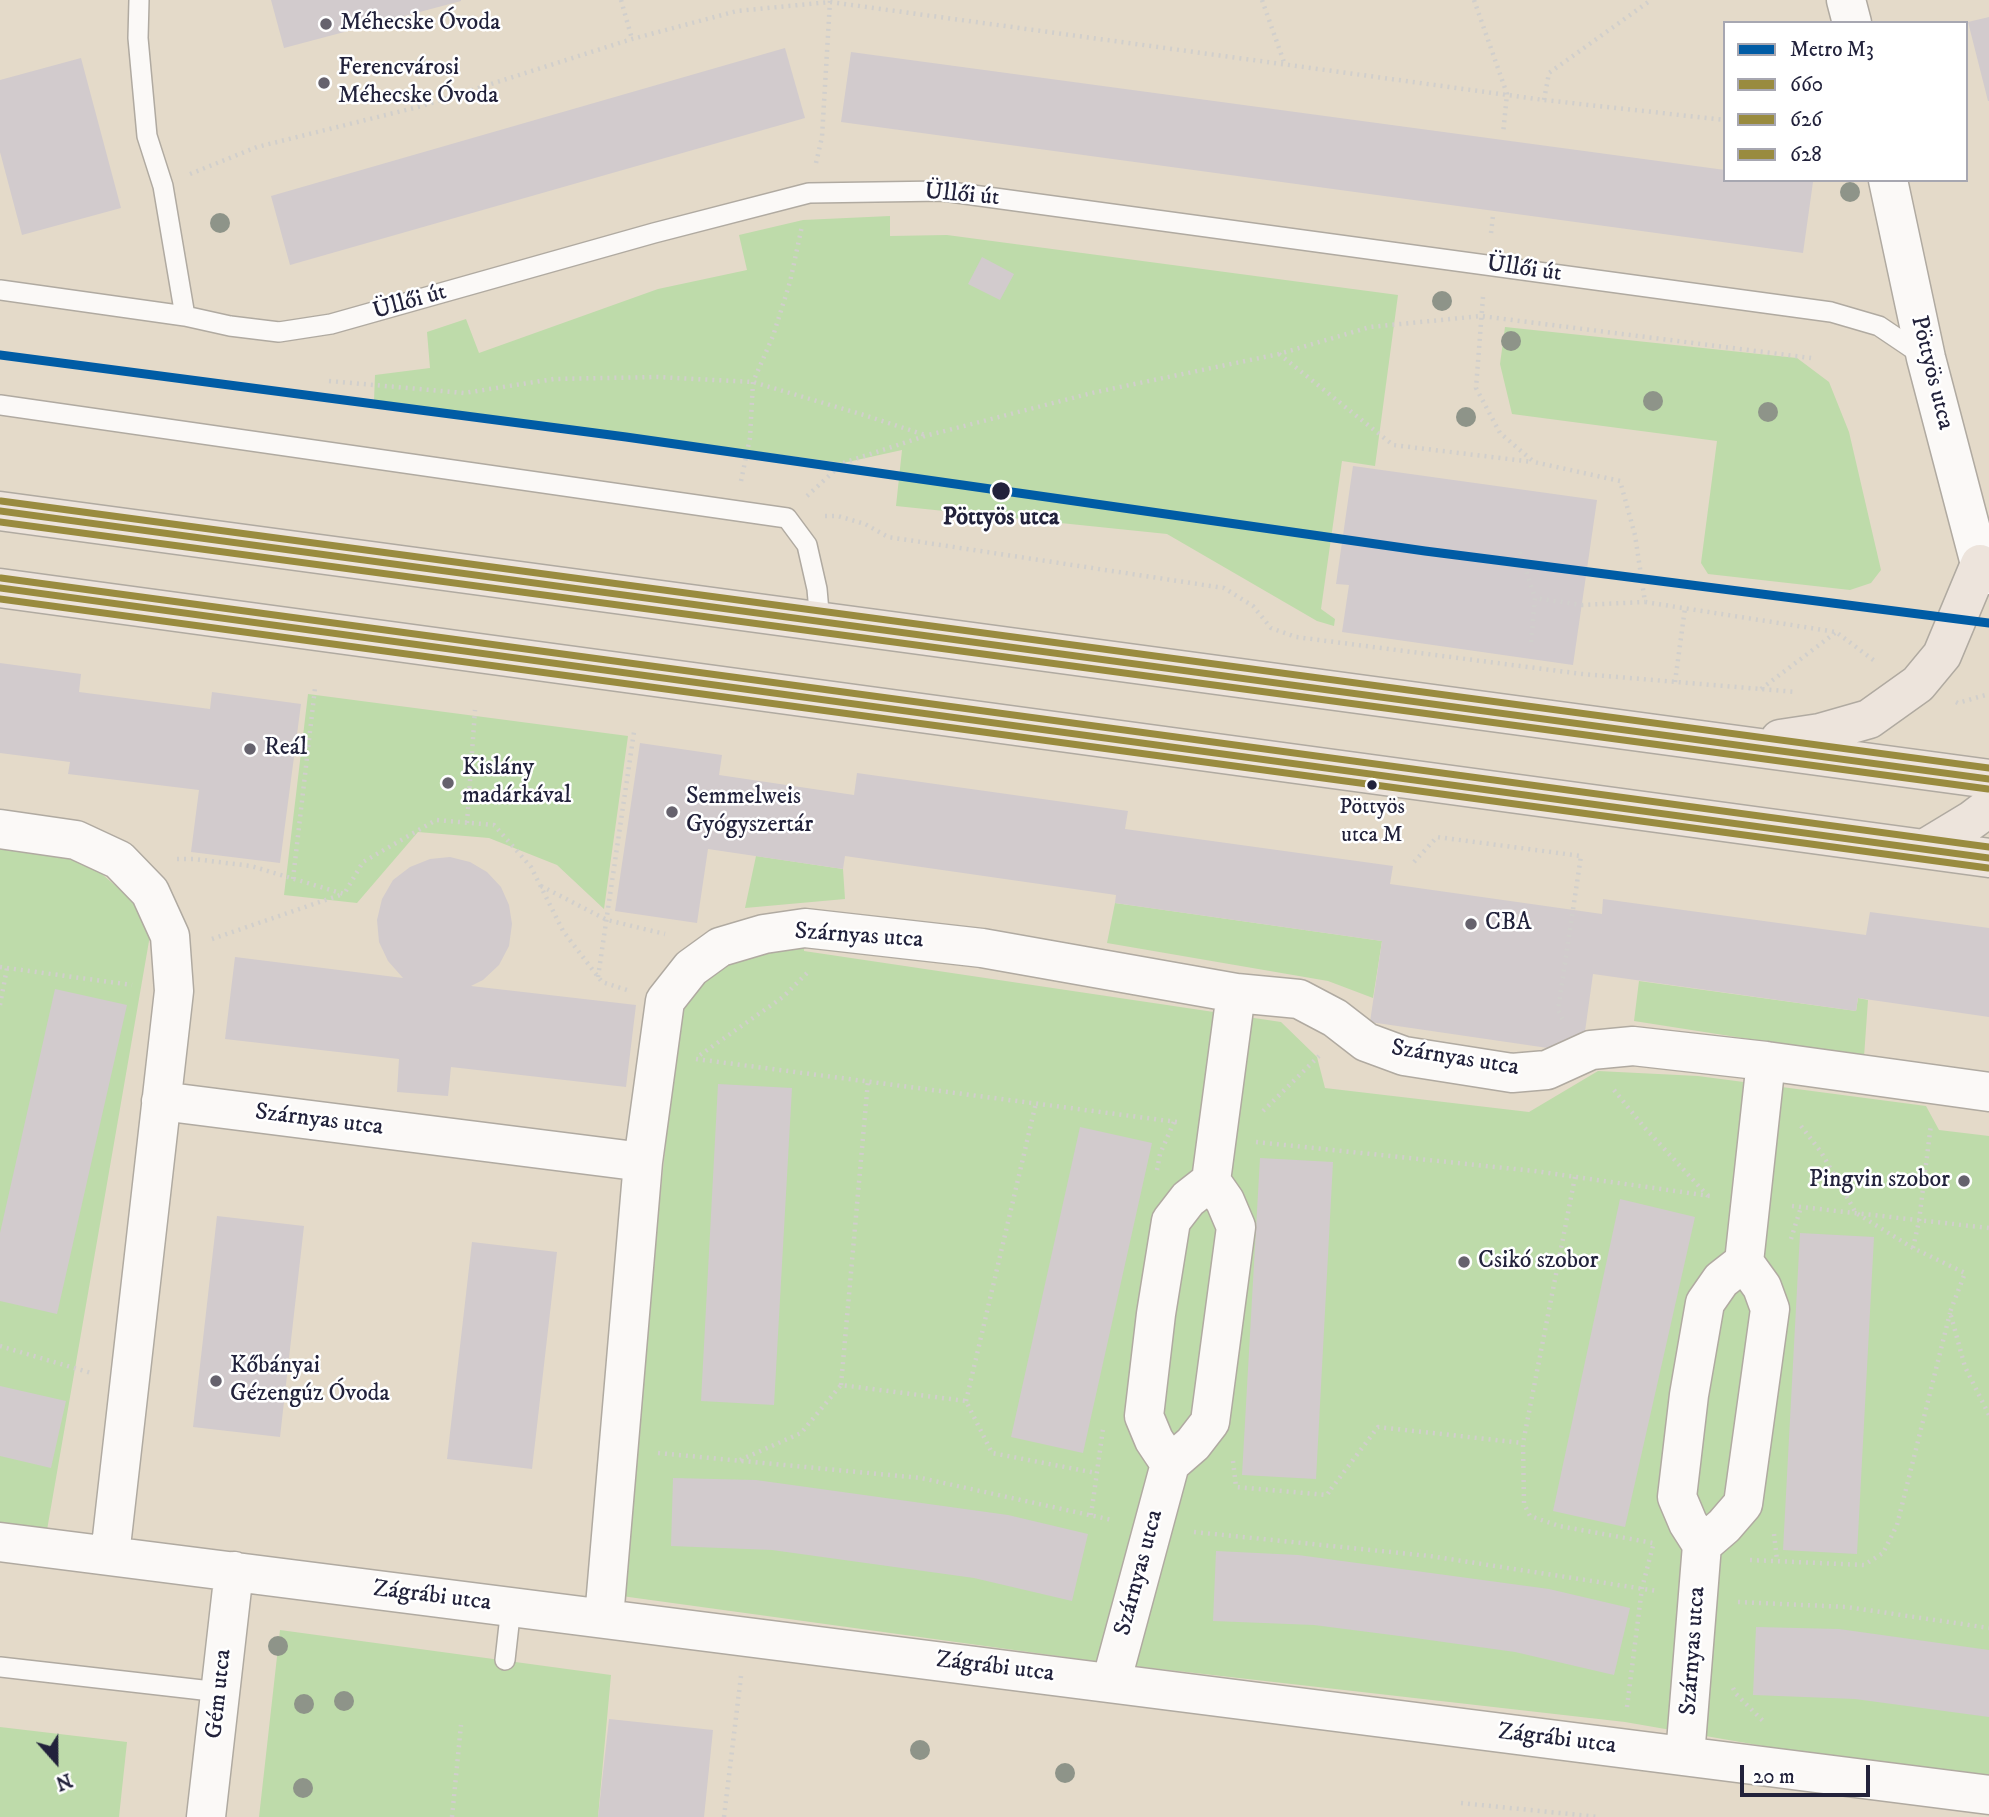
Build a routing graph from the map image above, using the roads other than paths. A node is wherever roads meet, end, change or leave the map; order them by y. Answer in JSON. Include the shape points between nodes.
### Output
{"nodes":[{"id":1,"x":139,"y":0,"type":"edge"},
{"id":2,"x":1846,"y":0,"type":"edge"},
{"id":3,"x":1851,"y":21,"type":"edge"},
{"id":4,"x":1888,"y":182,"type":"edge"},
{"id":5,"x":0,"y":290,"type":"edge"},
{"id":6,"x":185,"y":316,"type":"junction"},
{"id":7,"x":1926,"y":358,"type":"junction"},
{"id":8,"x":0,"y":405,"type":"edge"},
{"id":9,"x":0,"y":511,"type":"edge"},
{"id":10,"x":1984,"y":569,"type":"edge"},
{"id":11,"x":0,"y":588,"type":"edge"},
{"id":12,"x":819,"y":606,"type":"junction"},
{"id":13,"x":1735,"y":745,"type":"junction"},
{"id":14,"x":1989,"y":779,"type":"edge"},
{"id":15,"x":1989,"y":807,"type":"edge"},
{"id":16,"x":0,"y":828,"type":"edge"},
{"id":17,"x":1924,"y":849,"type":"junction"},
{"id":18,"x":1989,"y":858,"type":"edge"},
{"id":19,"x":1236,"y":993,"type":"junction"},
{"id":20,"x":1766,"y":1069,"type":"junction"},
{"id":21,"x":1989,"y":1092,"type":"edge"},
{"id":22,"x":161,"y":1101,"type":"junction"},
{"id":23,"x":643,"y":1162,"type":"junction"},
{"id":24,"x":1211,"y":1181,"type":"junction"},
{"id":25,"x":1744,"y":1262,"type":"junction"},
{"id":26,"x":1170,"y":1464,"type":"junction"},
{"id":27,"x":0,"y":1542,"type":"edge"},
{"id":28,"x":1702,"y":1553,"type":"junction"},
{"id":29,"x":110,"y":1555,"type":"junction"},
{"id":30,"x":234,"y":1571,"type":"junction"},
{"id":31,"x":511,"y":1607,"type":"junction"},
{"id":32,"x":604,"y":1618,"type":"junction"},
{"id":33,"x":505,"y":1660,"type":"dead end"},
{"id":34,"x":0,"y":1667,"type":"edge"},
{"id":35,"x":1111,"y":1683,"type":"junction"},
{"id":36,"x":220,"y":1692,"type":"junction"},
{"id":37,"x":1685,"y":1756,"type":"junction"},
{"id":38,"x":1989,"y":1795,"type":"edge"},
{"id":39,"x":206,"y":1817,"type":"edge"}],
"edges":[{"from":1,"to":6,"type":"lane","via":[[147,136],[163,186]]},
{"from":2,"to":3,"type":"street"},
{"from":4,"to":7,"type":"street","name":"Pöttyös utca"},
{"from":5,"to":6,"type":"lane","name":"Üllői út"},
{"from":6,"to":7,"type":"lane","name":"Üllői út","via":[[279,332],[331,324],[809,193],[943,191],[1831,312],[1879,326]]},
{"from":7,"to":10,"type":"street","name":"Pöttyös utca"},
{"from":8,"to":12,"type":"lane","via":[[788,518],[807,545]]},
{"from":9,"to":12,"type":"main road"},
{"from":10,"to":13,"type":"main road","via":[[1942,655],[1918,684],[1869,719],[1820,733]]},
{"from":11,"to":17,"type":"main road"},
{"from":12,"to":13,"type":"main road"},
{"from":13,"to":14,"type":"main road"},
{"from":15,"to":17,"type":"main road"},
{"from":16,"to":22,"type":"street","via":[[76,840],[118,860],[150,892],[170,936],[174,990]]},
{"from":17,"to":18,"type":"main road"},
{"from":19,"to":20,"type":"street","name":"Szárnyas utca","via":[[1299,999],[1335,1017],[1366,1042],[1404,1056],[1512,1073],[1547,1070],[1591,1050],[1633,1046]]},
{"from":19,"to":23,"type":"street","name":"Szárnyas utca","via":[[982,948],[805,928],[764,934],[720,947],[691,968],[665,1001]]},
{"from":19,"to":24,"type":"street","via":[[1226,1137]]},
{"from":20,"to":21,"type":"street","name":"Szárnyas utca"},
{"from":20,"to":25,"type":"street"},
{"from":22,"to":23,"type":"street","name":"Szárnyas utca"},
{"from":22,"to":29,"type":"street"},
{"from":23,"to":32,"type":"street"},
{"from":24,"to":26,"type":"street","via":[[1236,1227],[1210,1422]]},
{"from":24,"to":26,"type":"street","via":[[1188,1199],[1171,1221],[1156,1314],[1144,1416]]},
{"from":25,"to":28,"type":"street","via":[[1721,1280],[1705,1303],[1689,1395],[1677,1497]]},
{"from":25,"to":28,"type":"street","via":[[1762,1287],[1770,1309],[1743,1504]]},
{"from":26,"to":35,"type":"street","name":"Szárnyas utca"},
{"from":27,"to":29,"type":"street","name":"Zágrábi utca"},
{"from":28,"to":37,"type":"street","name":"Szárnyas utca"},
{"from":29,"to":30,"type":"street","name":"Zágrábi utca"},
{"from":30,"to":31,"type":"street","name":"Zágrábi utca"},
{"from":30,"to":36,"type":"street","name":"Gém utca"},
{"from":31,"to":32,"type":"street","name":"Zágrábi utca"},
{"from":31,"to":33,"type":"lane"},
{"from":32,"to":35,"type":"street","name":"Zágrábi utca"},
{"from":34,"to":36,"type":"lane"},
{"from":35,"to":37,"type":"street","name":"Zágrábi utca"},
{"from":36,"to":39,"type":"street","name":"Gém utca"},
{"from":37,"to":38,"type":"street","name":"Zágrábi utca"}]}
